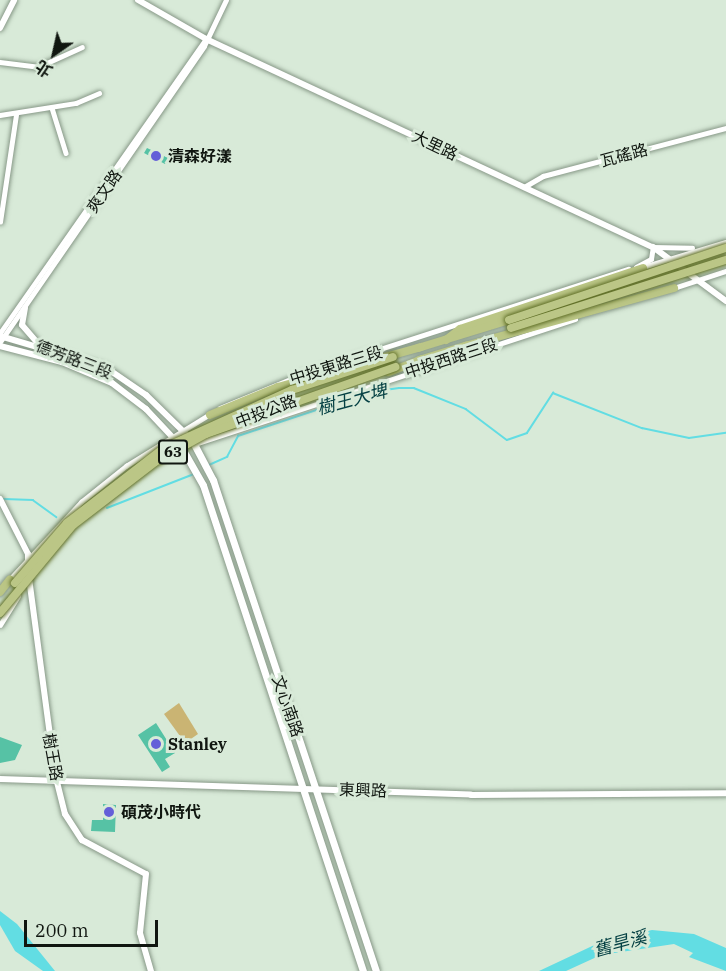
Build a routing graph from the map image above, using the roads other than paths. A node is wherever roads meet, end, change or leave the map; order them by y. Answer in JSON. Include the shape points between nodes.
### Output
{"nodes":[{"id":1,"x":14,"y":0,"type":"edge"},
{"id":2,"x":138,"y":0,"type":"edge"},
{"id":3,"x":226,"y":0,"type":"edge"},
{"id":4,"x":0,"y":28,"type":"edge"},
{"id":5,"x":206,"y":39,"type":"junction"},
{"id":6,"x":82,"y":47,"type":"dead end"},
{"id":7,"x":0,"y":62,"type":"edge"},
{"id":8,"x":99,"y":93,"type":"dead end"},
{"id":9,"x":52,"y":108,"type":"junction"},
{"id":10,"x":0,"y":115,"type":"edge"},
{"id":11,"x":16,"y":115,"type":"junction"},
{"id":12,"x":726,"y":128,"type":"edge"},
{"id":13,"x":66,"y":153,"type":"dead end"},
{"id":14,"x":524,"y":187,"type":"junction"},
{"id":15,"x":1,"y":222,"type":"edge"},
{"id":16,"x":726,"y":242,"type":"edge"},
{"id":17,"x":653,"y":247,"type":"junction"},
{"id":18,"x":695,"y":248,"type":"junction"},
{"id":19,"x":726,"y":248,"type":"edge"},
{"id":20,"x":669,"y":258,"type":"junction"},
{"id":21,"x":726,"y":260,"type":"edge"},
{"id":22,"x":643,"y":268,"type":"junction"},
{"id":23,"x":629,"y":269,"type":"junction"},
{"id":24,"x":726,"y":272,"type":"edge"},
{"id":25,"x":700,"y":281,"type":"junction"},
{"id":26,"x":674,"y":288,"type":"junction"},
{"id":27,"x":726,"y":301,"type":"edge"},
{"id":28,"x":25,"y":308,"type":"junction"},
{"id":29,"x":1,"y":338,"type":"edge"},
{"id":30,"x":446,"y":340,"type":"junction"},
{"id":31,"x":43,"y":346,"type":"junction"},
{"id":32,"x":465,"y":346,"type":"junction"},
{"id":33,"x":421,"y":347,"type":"junction"},
{"id":34,"x":423,"y":359,"type":"junction"},
{"id":35,"x":210,"y":415,"type":"junction"},
{"id":36,"x":182,"y":429,"type":"junction"},
{"id":37,"x":224,"y":431,"type":"junction"},
{"id":38,"x":172,"y":435,"type":"junction"},
{"id":39,"x":194,"y":444,"type":"junction"},
{"id":40,"x":183,"y":450,"type":"junction"},
{"id":41,"x":1,"y":500,"type":"edge"},
{"id":42,"x":62,"y":519,"type":"junction"},
{"id":43,"x":73,"y":531,"type":"junction"},
{"id":44,"x":28,"y":554,"type":"junction"},
{"id":45,"x":10,"y":579,"type":"junction"},
{"id":46,"x":29,"y":582,"type":"junction"},
{"id":47,"x":0,"y":586,"type":"edge"},
{"id":48,"x":23,"y":590,"type":"junction"},
{"id":49,"x":0,"y":592,"type":"edge"},
{"id":50,"x":0,"y":603,"type":"edge"},
{"id":51,"x":0,"y":613,"type":"edge"},
{"id":52,"x":0,"y":618,"type":"edge"},
{"id":53,"x":0,"y":625,"type":"edge"},
{"id":54,"x":0,"y":779,"type":"edge"},
{"id":55,"x":56,"y":780,"type":"junction"},
{"id":56,"x":304,"y":788,"type":"junction"},
{"id":57,"x":316,"y":788,"type":"junction"},
{"id":58,"x":726,"y":793,"type":"edge"},
{"id":59,"x":151,"y":971,"type":"edge"},
{"id":60,"x":363,"y":971,"type":"edge"},
{"id":61,"x":376,"y":971,"type":"edge"}],
"edges":[{"from":1,"to":4,"type":"street"},
{"from":2,"to":5,"type":"street","name":"大里路"},
{"from":3,"to":5,"type":"street","name":"爽文路"},
{"from":5,"to":14,"type":"street","name":"大里路"},
{"from":5,"to":28,"type":"street","name":"爽文路"},
{"from":5,"to":29,"type":"street","name":"爽文路"},
{"from":6,"to":7,"type":"street","via":[[38,67]]},
{"from":8,"to":9,"type":"street"},
{"from":9,"to":11,"type":"street"},
{"from":9,"to":13,"type":"street"},
{"from":10,"to":11,"type":"street"},
{"from":11,"to":15,"type":"street"},
{"from":12,"to":14,"type":"street","name":"瓦磘路","via":[[543,176]]},
{"from":14,"to":17,"type":"street","name":"大里路"},
{"from":16,"to":18,"type":"street","name":"中投東路三段"},
{"from":17,"to":18,"type":"street"},
{"from":17,"to":20,"type":"street","name":"大里路"},
{"from":17,"to":23,"type":"street","via":[[651,259]]},
{"from":18,"to":20,"type":"street","name":"中投東路三段"},
{"from":19,"to":30,"type":"main road","name":"中投公路","number":"63","bridge":true},
{"from":20,"to":22,"type":"street","name":"中投東路三段"},
{"from":20,"to":25,"type":"street","name":"大里路"},
{"from":21,"to":32,"type":"main road","name":"中投公路","number":"63","bridge":true},
{"from":22,"to":23,"type":"street","name":"中投東路三段"},
{"from":22,"to":30,"type":"main road","via":[[460,328]]},
{"from":23,"to":35,"type":"street","name":"中投東路三段","via":[[249,392]]},
{"from":24,"to":25,"type":"street","name":"中投西路三段"},
{"from":25,"to":26,"type":"street","name":"中投西路三段"},
{"from":25,"to":27,"type":"street","name":"大里路"},
{"from":26,"to":32,"type":"main road"},
{"from":26,"to":37,"type":"street","name":"中投西路三段"},
{"from":28,"to":29,"type":"street","name":"爽文路"},
{"from":28,"to":31,"type":"street","via":[[22,325]]},
{"from":29,"to":31,"type":"street","name":"德芳路三段"},
{"from":29,"to":38,"type":"street","name":"德芳路三段","via":[[98,375],[126,392]]},
{"from":30,"to":33,"type":"main road","name":"中投公路","number":"63"},
{"from":31,"to":36,"type":"street","name":"德芳路三段","via":[[118,375]]},
{"from":32,"to":34,"type":"main road","name":"中投公路","number":"63"},
{"from":33,"to":35,"type":"main road","via":[[278,387]]},
{"from":33,"to":50,"type":"main road","name":"中投公路","number":"63","bridge":true,"via":[[292,390],[164,448],[68,523]]},
{"from":34,"to":37,"type":"main road"},
{"from":34,"to":51,"type":"main road","name":"中投公路","number":"63","bridge":true,"via":[[238,421],[155,462],[73,525]]},
{"from":35,"to":36,"type":"street","name":"中投東路三段"},
{"from":36,"to":38,"type":"street","name":"中投東路三段"},
{"from":36,"to":39,"type":"street","name":"德芳路三段"},
{"from":37,"to":39,"type":"street","name":"中投西路三段"},
{"from":38,"to":40,"type":"street","name":"德芳路三段"},
{"from":38,"to":42,"type":"street","name":"中投東路三段"},
{"from":39,"to":40,"type":"street","name":"中投西路三段"},
{"from":39,"to":57,"type":"main road","name":"文心南路","via":[[213,480]]},
{"from":40,"to":43,"type":"street","name":"中投西路三段","via":[[123,488]]},
{"from":40,"to":56,"type":"main road","name":"文心南路","via":[[203,485]]},
{"from":41,"to":44,"type":"street","name":"樹王路"},
{"from":42,"to":43,"type":"street","via":[[74,521]]},
{"from":42,"to":44,"type":"street","name":"中投東路三段"},
{"from":43,"to":46,"type":"street","name":"中投西路三段"},
{"from":44,"to":45,"type":"street","name":"中投東路三段"},
{"from":44,"to":46,"type":"street","name":"樹王路"},
{"from":45,"to":47,"type":"street","name":"中投東路三段"},
{"from":45,"to":49,"type":"main road"},
{"from":46,"to":48,"type":"street","name":"中投西路三段"},
{"from":46,"to":55,"type":"street","name":"樹王路"},
{"from":48,"to":52,"type":"main road"},
{"from":48,"to":53,"type":"street","name":"中投西路三段"},
{"from":54,"to":55,"type":"street","name":"東興路"},
{"from":55,"to":56,"type":"street","name":"東興路"},
{"from":55,"to":59,"type":"street","name":"樹王路","via":[[75,835],[106,856],[146,874],[140,933]]},
{"from":56,"to":57,"type":"street","name":"東興路"},
{"from":56,"to":60,"type":"main road","name":"文心南路"},
{"from":57,"to":58,"type":"street","name":"東興路","via":[[471,795]]},
{"from":57,"to":61,"type":"main road","name":"文心南路"}]}
